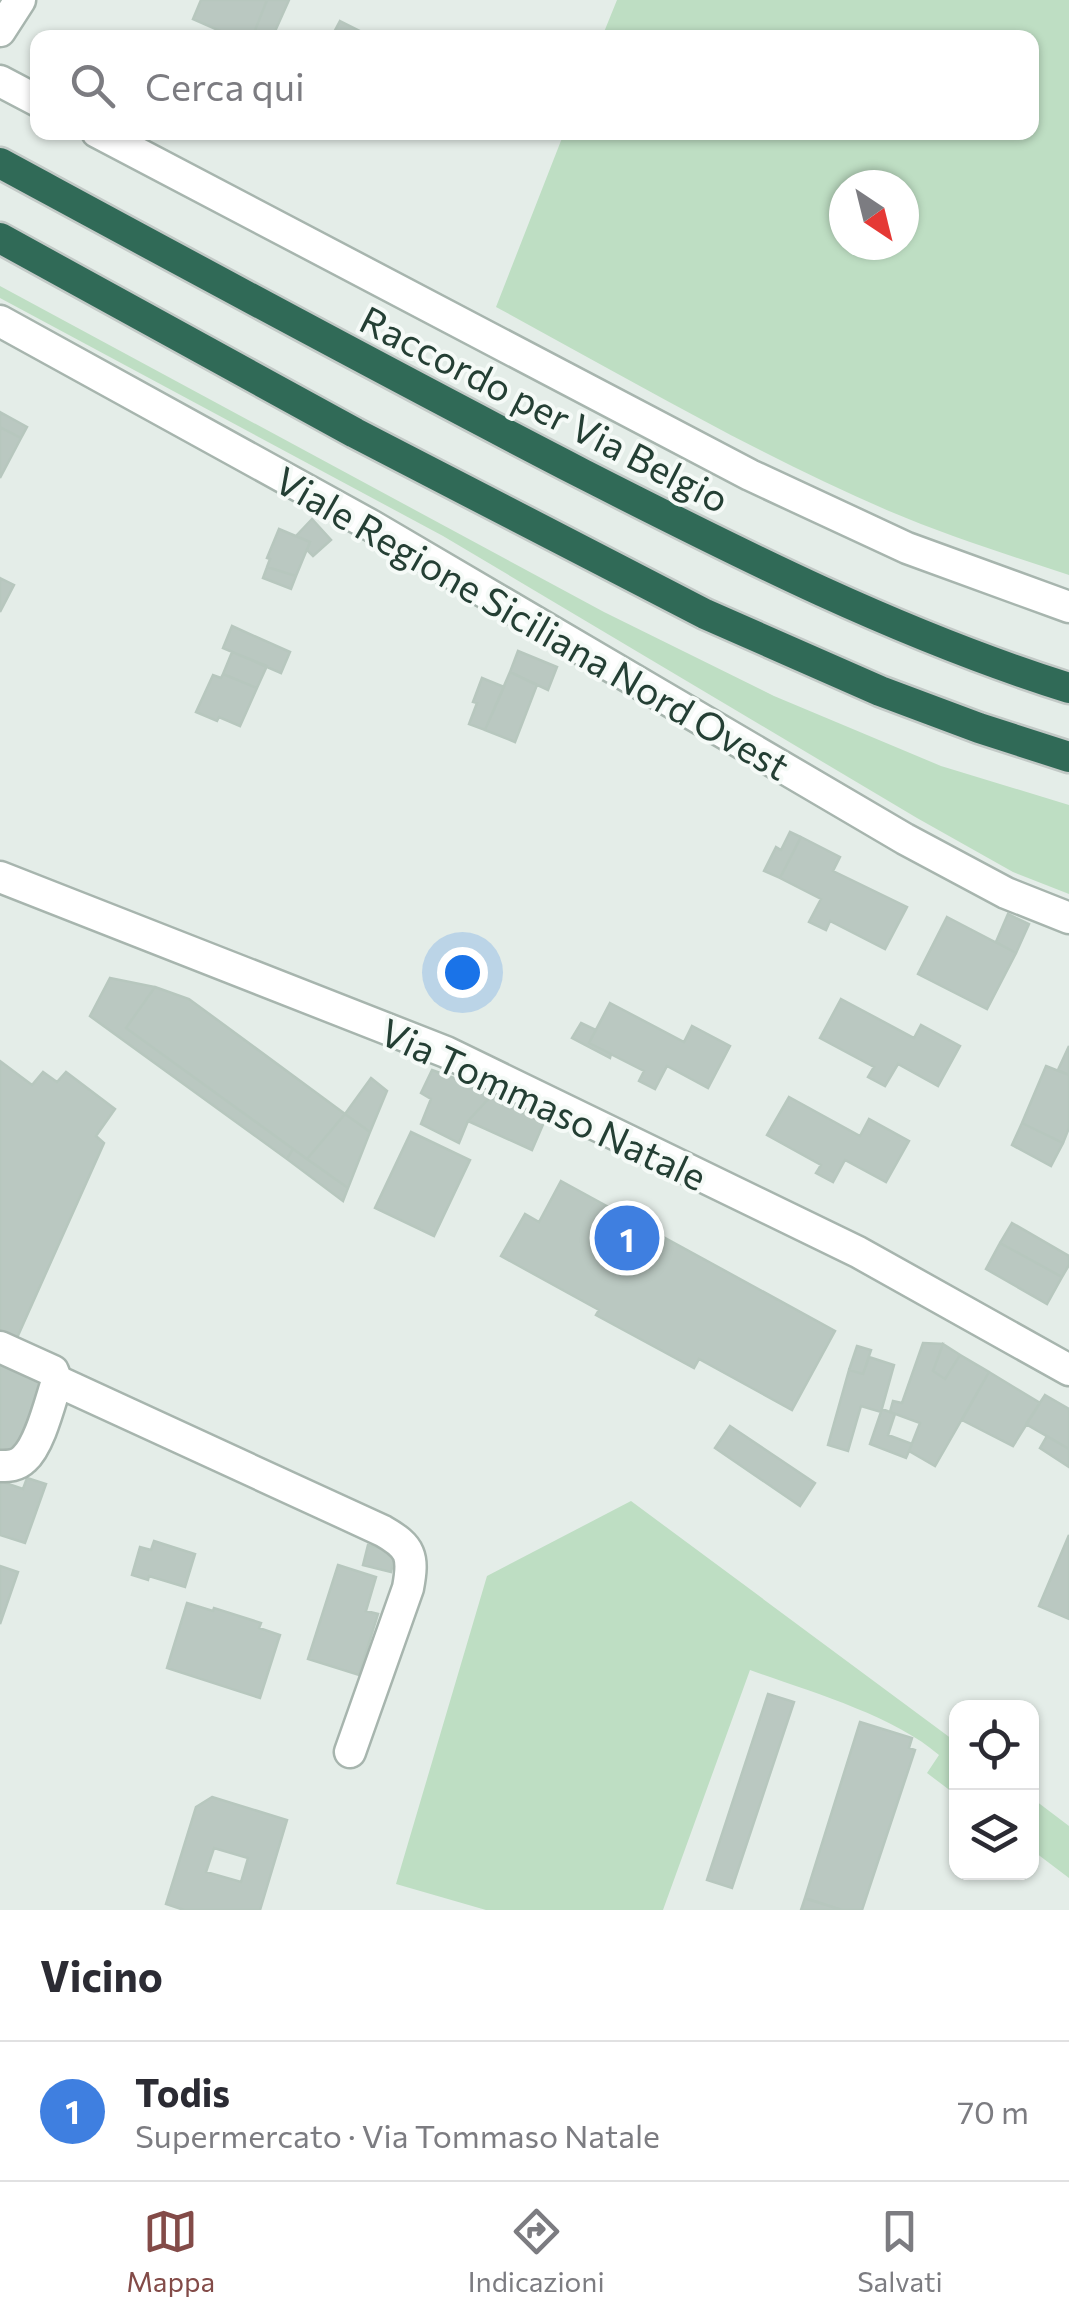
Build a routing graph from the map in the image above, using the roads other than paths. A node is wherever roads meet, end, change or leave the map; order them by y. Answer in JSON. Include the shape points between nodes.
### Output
{"nodes":[{"id":1,"x":20,"y":0,"type":"edge"},
{"id":2,"x":0,"y":30,"type":"edge"},
{"id":3,"x":0,"y":81,"type":"edge"},
{"id":4,"x":30,"y":97,"type":"edge"},
{"id":5,"x":112,"y":140,"type":"edge"},
{"id":6,"x":0,"y":164,"type":"edge"},
{"id":7,"x":0,"y":238,"type":"edge"},
{"id":8,"x":0,"y":321,"type":"edge"},
{"id":9,"x":1069,"y":607,"type":"edge"},
{"id":10,"x":1069,"y":688,"type":"edge"},
{"id":11,"x":1069,"y":758,"type":"edge"},
{"id":12,"x":0,"y":877,"type":"edge"},
{"id":13,"x":1069,"y":918,"type":"edge"},
{"id":14,"x":0,"y":1346,"type":"edge"},
{"id":15,"x":1069,"y":1370,"type":"edge"},
{"id":16,"x":57,"y":1382,"type":"junction"},
{"id":17,"x":0,"y":1466,"type":"edge"},
{"id":18,"x":350,"y":1752,"type":"dead end"}],
"edges":[{"from":1,"to":2,"type":"street"},
{"from":3,"to":4,"type":"street"},
{"from":5,"to":9,"type":"street","via":[[750,475],[906,548]]},
{"from":6,"to":10,"type":"highway","name":"Raccordo per Via Belgio","via":[[728,548],[913,630]]},
{"from":7,"to":11,"type":"highway","via":[[355,433],[706,614],[880,692]]},
{"from":8,"to":13,"type":"street","name":"Viale Regione Siciliana Nord Ovest","via":[[372,526],[905,838]]},
{"from":12,"to":15,"type":"street","name":"Via Tommaso Natale","via":[[446,1052],[858,1252]]},
{"from":14,"to":16,"type":"street","via":[[53,1370]]},
{"from":16,"to":17,"type":"street","via":[[33,1448],[16,1464]]},
{"from":16,"to":18,"type":"street","via":[[402,1542],[412,1568],[408,1588]]}]}
